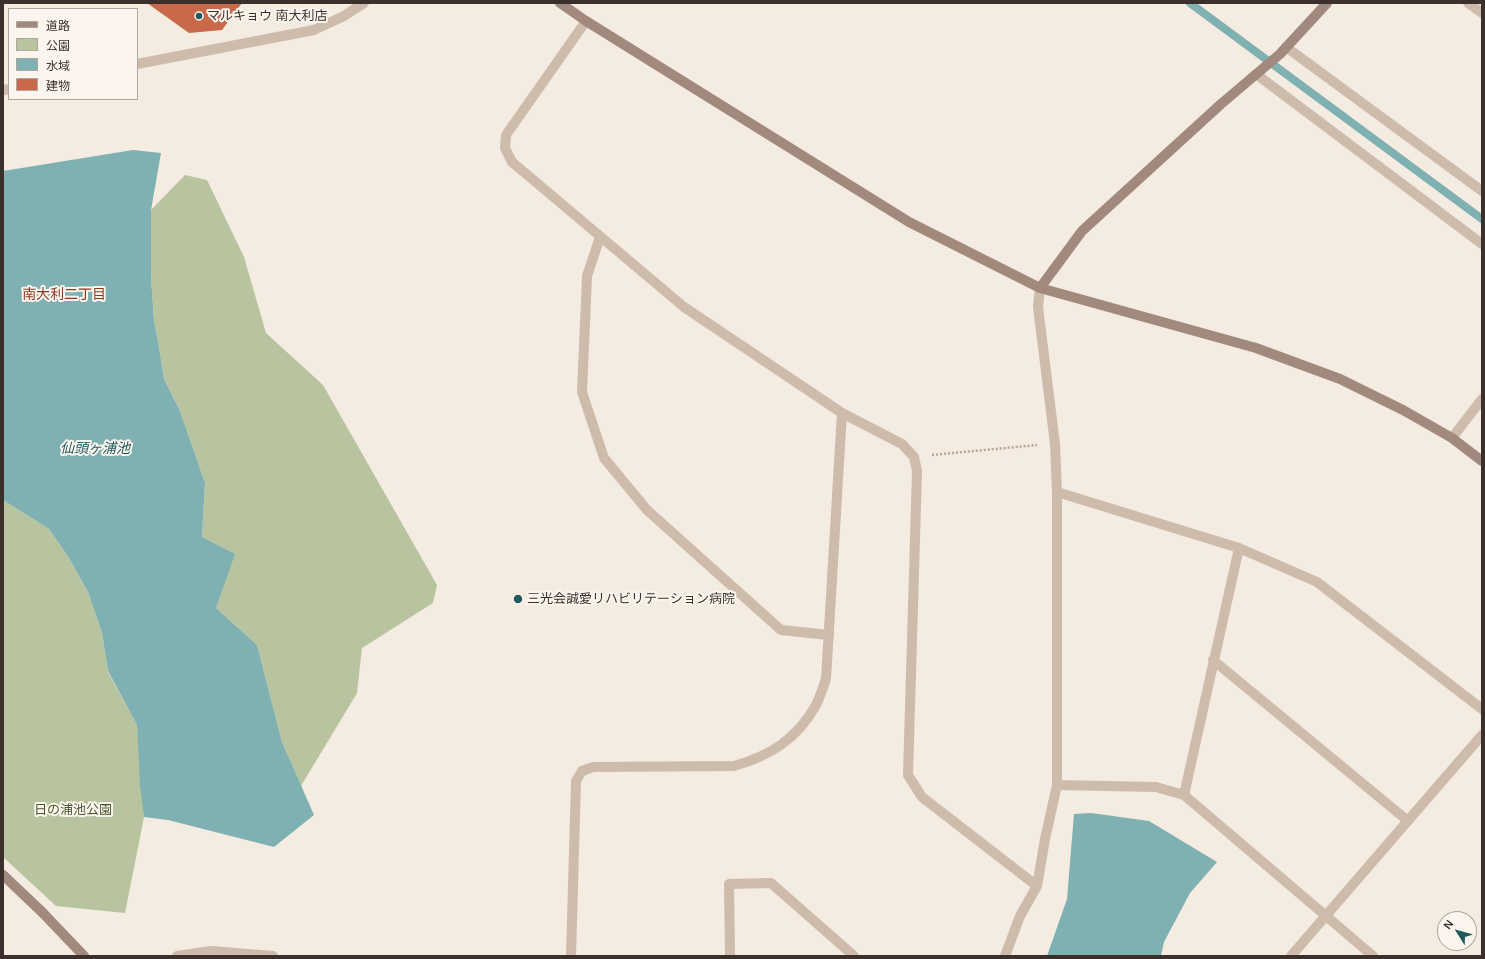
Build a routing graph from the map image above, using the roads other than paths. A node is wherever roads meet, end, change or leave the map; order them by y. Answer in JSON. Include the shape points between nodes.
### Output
{"nodes":[{"id":1,"x":364,"y":3,"type":"edge"},
{"id":2,"x":560,"y":3,"type":"edge"},
{"id":3,"x":1327,"y":3,"type":"edge"},
{"id":4,"x":1468,"y":3,"type":"edge"},
{"id":5,"x":1481,"y":10,"type":"edge"},
{"id":6,"x":586,"y":21,"type":"junction"},
{"id":7,"x":1286,"y":47,"type":"junction"},
{"id":8,"x":138,"y":64,"type":"edge"},
{"id":9,"x":1256,"y":74,"type":"junction"},
{"id":10,"x":1482,"y":191,"type":"edge"},
{"id":11,"x":600,"y":237,"type":"junction"},
{"id":12,"x":1482,"y":244,"type":"edge"},
{"id":13,"x":1040,"y":288,"type":"junction"},
{"id":14,"x":1482,"y":400,"type":"edge"},
{"id":15,"x":842,"y":413,"type":"junction"},
{"id":16,"x":1452,"y":438,"type":"junction"},
{"id":17,"x":1482,"y":461,"type":"edge"},
{"id":18,"x":1057,"y":492,"type":"junction"},
{"id":19,"x":1239,"y":548,"type":"junction"},
{"id":20,"x":829,"y":635,"type":"junction"},
{"id":21,"x":1214,"y":660,"type":"junction"},
{"id":22,"x":1482,"y":709,"type":"edge"},
{"id":23,"x":1482,"y":735,"type":"edge"},
{"id":24,"x":1057,"y":785,"type":"junction"},
{"id":25,"x":1184,"y":795,"type":"junction"},
{"id":26,"x":1408,"y":821,"type":"junction"},
{"id":27,"x":3,"y":875,"type":"edge"},
{"id":28,"x":1037,"y":886,"type":"junction"},
{"id":29,"x":1327,"y":915,"type":"junction"},
{"id":30,"x":84,"y":956,"type":"edge"},
{"id":31,"x":177,"y":956,"type":"edge"},
{"id":32,"x":273,"y":956,"type":"edge"},
{"id":33,"x":571,"y":956,"type":"edge"},
{"id":34,"x":730,"y":956,"type":"edge"},
{"id":35,"x":854,"y":956,"type":"edge"},
{"id":36,"x":1005,"y":956,"type":"edge"},
{"id":37,"x":1291,"y":956,"type":"edge"},
{"id":38,"x":1373,"y":956,"type":"edge"}],
"edges":[{"from":1,"to":8,"type":"street","via":[[314,30]]},
{"from":2,"to":6,"type":"street"},
{"from":3,"to":7,"type":"street"},
{"from":4,"to":5,"type":"street"},
{"from":6,"to":11,"type":"street","via":[[506,135],[505,148],[512,162]]},
{"from":6,"to":13,"type":"street","via":[[909,222]]},
{"from":7,"to":9,"type":"street"},
{"from":7,"to":10,"type":"street"},
{"from":9,"to":12,"type":"street"},
{"from":9,"to":13,"type":"street","via":[[1082,231]]},
{"from":11,"to":15,"type":"street","via":[[684,307]]},
{"from":11,"to":20,"type":"street","via":[[587,276],[582,392],[604,458],[647,510],[780,630]]},
{"from":13,"to":16,"type":"street","via":[[1256,348],[1340,379]]},
{"from":13,"to":18,"type":"street","via":[[1038,308],[1055,444]]},
{"from":14,"to":16,"type":"street"},
{"from":15,"to":20,"type":"street"},
{"from":15,"to":28,"type":"street","via":[[902,444],[914,457],[917,471],[908,775],[922,796]]},
{"from":16,"to":17,"type":"street"},
{"from":18,"to":19,"type":"street"},
{"from":18,"to":24,"type":"street"},
{"from":19,"to":21,"type":"street"},
{"from":19,"to":22,"type":"street","via":[[1317,582]]},
{"from":20,"to":33,"type":"street","via":[[826,679],[816,705],[802,726],[771,752],[753,761],[734,766],[593,767],[582,771],[576,781]]},
{"from":21,"to":25,"type":"street"},
{"from":21,"to":26,"type":"street"},
{"from":23,"to":26,"type":"street"},
{"from":24,"to":25,"type":"street","via":[[1156,787]]},
{"from":24,"to":28,"type":"street"},
{"from":25,"to":29,"type":"street"},
{"from":26,"to":29,"type":"street"},
{"from":27,"to":30,"type":"street"},
{"from":28,"to":36,"type":"street","via":[[1020,916]]},
{"from":29,"to":37,"type":"street"},
{"from":29,"to":38,"type":"street"},
{"from":31,"to":32,"type":"street","via":[[211,951]]},
{"from":34,"to":35,"type":"street","via":[[729,884],[771,883]]}]}
